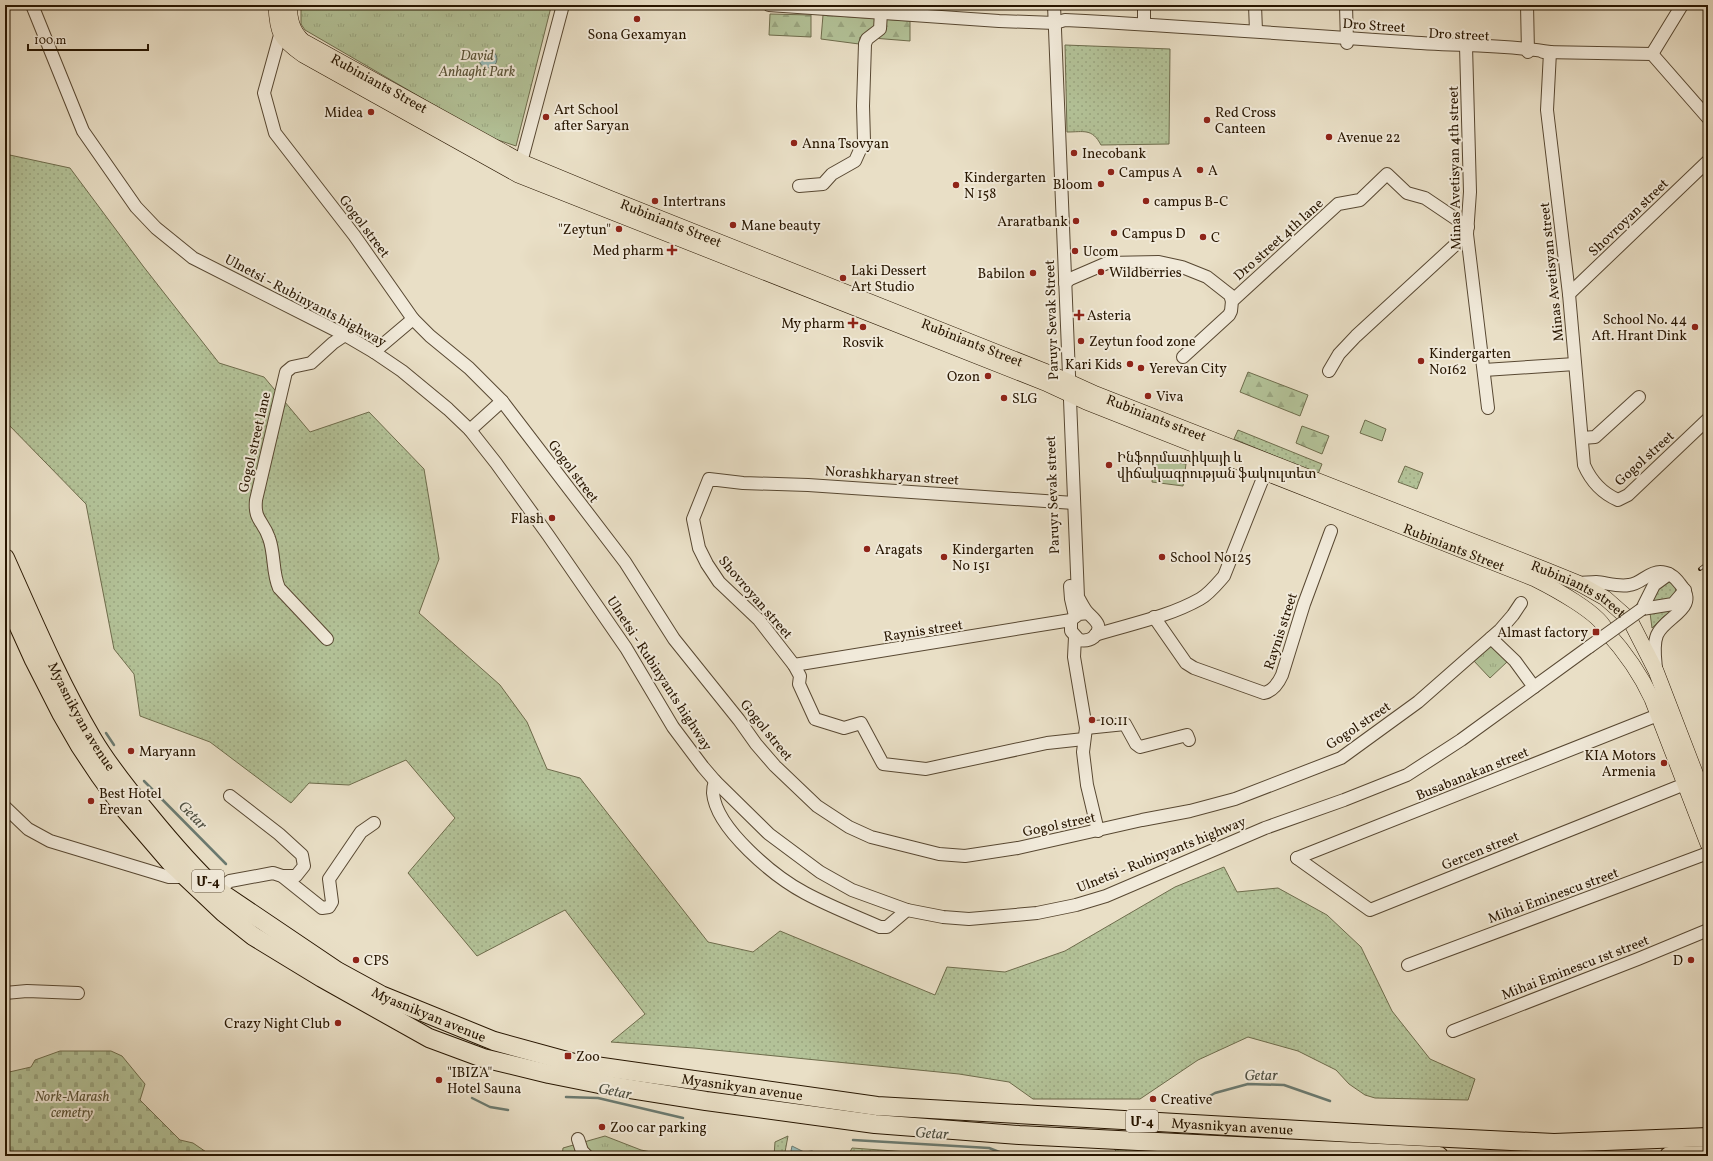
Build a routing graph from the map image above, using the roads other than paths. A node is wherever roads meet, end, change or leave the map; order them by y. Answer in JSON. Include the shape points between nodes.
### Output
{"nodes":[{"id":1,"x":32,"y":5,"type":"edge"},
{"id":2,"x":276,"y":5,"type":"edge"},
{"id":3,"x":289,"y":5,"type":"edge"},
{"id":4,"x":563,"y":5,"type":"edge"},
{"id":5,"x":769,"y":5,"type":"edge"},
{"id":6,"x":1047,"y":5,"type":"edge"},
{"id":7,"x":1054,"y":5,"type":"edge"},
{"id":8,"x":1144,"y":5,"type":"edge"},
{"id":9,"x":1255,"y":5,"type":"edge"},
{"id":10,"x":1346,"y":5,"type":"edge"},
{"id":11,"x":1527,"y":5,"type":"edge"},
{"id":12,"x":1682,"y":5,"type":"edge"},
{"id":13,"x":881,"y":12,"type":"junction"},
{"id":14,"x":1051,"y":23,"type":"junction"},
{"id":15,"x":1144,"y":24,"type":"junction"},
{"id":16,"x":1256,"y":30,"type":"junction"},
{"id":17,"x":286,"y":32,"type":"junction"},
{"id":18,"x":1347,"y":40,"type":"junction"},
{"id":19,"x":1466,"y":48,"type":"junction"},
{"id":20,"x":1528,"y":50,"type":"junction"},
{"id":21,"x":1550,"y":52,"type":"junction"},
{"id":22,"x":1652,"y":54,"type":"junction"},
{"id":23,"x":1708,"y":118,"type":"edge"},
{"id":24,"x":1708,"y":161,"type":"edge"},
{"id":25,"x":520,"y":169,"type":"junction"},
{"id":26,"x":799,"y":186,"type":"dead end"},
{"id":27,"x":1468,"y":230,"type":"junction"},
{"id":28,"x":1065,"y":283,"type":"junction"},
{"id":29,"x":1569,"y":294,"type":"junction"},
{"id":30,"x":1232,"y":301,"type":"junction"},
{"id":31,"x":413,"y":319,"type":"junction"},
{"id":32,"x":345,"y":335,"type":"junction"},
{"id":33,"x":374,"y":352,"type":"junction"},
{"id":34,"x":1183,"y":357,"type":"dead end"},
{"id":35,"x":1575,"y":364,"type":"junction"},
{"id":36,"x":1484,"y":370,"type":"junction"},
{"id":37,"x":1329,"y":371,"type":"dead end"},
{"id":38,"x":1066,"y":386,"type":"junction"},
{"id":39,"x":1639,"y":398,"type":"dead end"},
{"id":40,"x":502,"y":401,"type":"junction"},
{"id":41,"x":1488,"y":408,"type":"dead end"},
{"id":42,"x":1708,"y":419,"type":"edge"},
{"id":43,"x":470,"y":430,"type":"junction"},
{"id":44,"x":1582,"y":438,"type":"junction"},
{"id":45,"x":1265,"y":473,"type":"junction"},
{"id":46,"x":709,"y":479,"type":"joint"},
{"id":47,"x":1596,"y":485,"type":"joint"},
{"id":48,"x":1070,"y":502,"type":"junction"},
{"id":49,"x":1331,"y":531,"type":"dead end"},
{"id":50,"x":5,"y":558,"type":"edge"},
{"id":51,"x":1669,"y":574,"type":"junction"},
{"id":52,"x":1578,"y":583,"type":"junction"},
{"id":53,"x":1685,"y":590,"type":"junction"},
{"id":54,"x":5,"y":596,"type":"edge"},
{"id":55,"x":1520,"y":603,"type":"dead end"},
{"id":56,"x":1642,"y":609,"type":"junction"},
{"id":57,"x":1622,"y":612,"type":"junction"},
{"id":58,"x":1088,"y":613,"type":"junction"},
{"id":59,"x":1154,"y":618,"type":"junction"},
{"id":60,"x":1605,"y":627,"type":"junction"},
{"id":61,"x":1075,"y":628,"type":"junction"},
{"id":62,"x":1096,"y":629,"type":"junction"},
{"id":63,"x":1637,"y":632,"type":"junction"},
{"id":64,"x":1491,"y":638,"type":"junction"},
{"id":65,"x":327,"y":639,"type":"dead end"},
{"id":66,"x":1619,"y":646,"type":"junction"},
{"id":67,"x":794,"y":666,"type":"junction"},
{"id":68,"x":1656,"y":671,"type":"junction"},
{"id":69,"x":1534,"y":687,"type":"junction"},
{"id":70,"x":1658,"y":715,"type":"junction"},
{"id":71,"x":1085,"y":734,"type":"junction"},
{"id":72,"x":1189,"y":740,"type":"dead end"},
{"id":73,"x":715,"y":781,"type":"junction"},
{"id":74,"x":1685,"y":784,"type":"junction"},
{"id":75,"x":230,"y":796,"type":"dead end"},
{"id":76,"x":1708,"y":806,"type":"edge"},
{"id":77,"x":5,"y":807,"type":"edge"},
{"id":78,"x":374,"y":823,"type":"dead end"},
{"id":79,"x":1098,"y":831,"type":"junction"},
{"id":80,"x":1708,"y":844,"type":"edge"},
{"id":81,"x":1708,"y":853,"type":"edge"},
{"id":82,"x":1297,"y":858,"type":"joint"},
{"id":83,"x":282,"y":876,"type":"junction"},
{"id":84,"x":185,"y":877,"type":"junction"},
{"id":85,"x":217,"y":890,"type":"junction"},
{"id":86,"x":907,"y":910,"type":"junction"},
{"id":87,"x":1708,"y":930,"type":"edge"},
{"id":88,"x":1408,"y":965,"type":"dead end"},
{"id":89,"x":78,"y":993,"type":"dead end"},
{"id":90,"x":5,"y":994,"type":"edge"},
{"id":91,"x":1453,"y":1031,"type":"dead end"},
{"id":92,"x":1708,"y":1138,"type":"edge"},
{"id":93,"x":578,"y":1139,"type":"dead end"},
{"id":94,"x":1708,"y":1155,"type":"edge"},
{"id":95,"x":586,"y":1156,"type":"edge"},
{"id":96,"x":1439,"y":1156,"type":"edge"},
{"id":97,"x":1669,"y":1156,"type":"edge"}],
"edges":[{"from":1,"to":32,"type":"street","name":"Ulnetsi - Rubinyants highway","via":[[83,131],[136,207],[156,228],[193,258]]},
{"from":2,"to":17,"type":"main road"},
{"from":3,"to":17,"type":"main road","via":[[290,18]]},
{"from":4,"to":25,"type":"street"},
{"from":5,"to":13,"type":"street","name":"Dro Street"},
{"from":6,"to":14,"type":"street","name":"Paruyr Sevak Street"},
{"from":7,"to":14,"type":"street"},
{"from":8,"to":15,"type":"street"},
{"from":9,"to":16,"type":"street"},
{"from":10,"to":18,"type":"street"},
{"from":11,"to":20,"type":"street"},
{"from":12,"to":22,"type":"street"},
{"from":13,"to":14,"type":"street","name":"Dro Street"},
{"from":13,"to":26,"type":"street","via":[[880,29],[867,39],[865,44],[864,141],[855,161],[832,174],[823,184]]},
{"from":14,"to":15,"type":"street","name":"Dro Street","via":[[1065,20]]},
{"from":14,"to":18,"type":"street","name":"Dro street","via":[[1064,26]]},
{"from":14,"to":28,"type":"street","name":"Paruyr Sevak Street"},
{"from":14,"to":38,"type":"street","name":"Paruyr Sevak Street"},
{"from":15,"to":16,"type":"street","name":"Dro Street"},
{"from":16,"to":18,"type":"street","name":"Dro Street"},
{"from":17,"to":25,"type":"main road","name":"Rubiniants Street","via":[[286,42],[303,55]]},
{"from":17,"to":31,"type":"street","name":"Gogol street","via":[[264,93],[275,133],[354,235]]},
{"from":18,"to":19,"type":"street","name":"Dro street"},
{"from":19,"to":20,"type":"street","name":"Dro street"},
{"from":19,"to":27,"type":"street","name":"Minas Avetisyan 4th street","via":[[1470,192]]},
{"from":20,"to":21,"type":"street","name":"Dro street"},
{"from":21,"to":22,"type":"street"},
{"from":21,"to":29,"type":"street","name":"Minas Avetisyan street","via":[[1547,110]]},
{"from":22,"to":23,"type":"street"},
{"from":24,"to":29,"type":"street","name":"Shovroyan street"},
{"from":25,"to":38,"type":"main road","name":"Rubiniants Street"},
{"from":27,"to":30,"type":"street","name":"Dro street 4th lane","via":[[1425,198],[1408,192],[1387,174],[1360,200],[1338,204]]},
{"from":27,"to":36,"type":"street","name":"Minas Avetisyan 4th street"},
{"from":27,"to":37,"type":"street","via":[[1356,336],[1339,354]]},
{"from":28,"to":30,"type":"street","via":[[1107,263],[1159,262],[1182,266],[1207,277],[1230,295]]},
{"from":28,"to":38,"type":"street","name":"Paruyr Sevak Street"},
{"from":29,"to":35,"type":"street","name":"Minas Avetisyan street"},
{"from":30,"to":34,"type":"street","name":"Dro street 4th lane","via":[[1229,315]]},
{"from":31,"to":33,"type":"street"},
{"from":31,"to":40,"type":"street","name":"Gogol street"},
{"from":32,"to":33,"type":"street","name":"Ulnetsi - Rubinyants highway"},
{"from":32,"to":65,"type":"street","name":"Gogol street lane","via":[[311,363],[292,367],[286,372],[255,512],[270,538],[279,588]]},
{"from":33,"to":43,"type":"street","name":"Ulnetsi - Rubinyants highway","via":[[424,387]]},
{"from":35,"to":36,"type":"street"},
{"from":35,"to":44,"type":"street","name":"Minas Avetisyan street"},
{"from":36,"to":41,"type":"street","name":"Minas Avetisyan 4th street"},
{"from":38,"to":45,"type":"main road","name":"Rubiniants Street","via":[[1086,402]]},
{"from":38,"to":48,"type":"street","name":"Paruyr Sevak Street"},
{"from":38,"to":52,"type":"main road","name":"Rubiniants street","via":[[1096,394]]},
{"from":39,"to":44,"type":"street","via":[[1595,437]]},
{"from":40,"to":43,"type":"street"},
{"from":40,"to":79,"type":"street","name":"Gogol street","via":[[625,562],[674,640],[756,744],[817,806],[849,827],[871,837],[939,854],[965,856]]},
{"from":42,"to":47,"type":"street","name":"Gogol street","via":[[1628,495],[1618,500]]},
{"from":43,"to":73,"type":"street","name":"Ulnetsi - Rubinyants highway","via":[[592,596],[674,728]]},
{"from":44,"to":47,"type":"street","name":"Minas Avetisyan street","via":[[1584,465]]},
{"from":45,"to":59,"type":"street","via":[[1224,576],[1201,599]]},
{"from":45,"to":60,"type":"main road","name":"Rubiniants Street","via":[[1535,580],[1577,603]]},
{"from":46,"to":48,"type":"street","name":"Norashkharyan street"},
{"from":46,"to":67,"type":"street","name":"Shovroyan street","via":[[693,520],[699,548],[719,582],[759,620]]},
{"from":48,"to":58,"type":"street","name":"Paruyr Sevak Street","via":[[1078,597]]},
{"from":48,"to":61,"type":"street","name":"Paruyr Sevak street","via":[[1071,599]]},
{"from":49,"to":59,"type":"street","name":"Raynis street","via":[[1304,604],[1280,681],[1270,692],[1264,693],[1186,663]]},
{"from":50,"to":85,"type":"highway","name":"Myasnikyan avenue","number":"Մ-4","via":[[71,701],[92,739],[140,805]]},
{"from":51,"to":52,"type":"street","via":[[1650,574],[1627,586],[1596,582]]},
{"from":51,"to":53,"type":"street","via":[[1680,582]]},
{"from":51,"to":56,"type":"street","via":[[1654,585]]},
{"from":52,"to":57,"type":"main road","name":"Rubiniants street","via":[[1605,598]]},
{"from":53,"to":56,"type":"street","via":[[1673,604]]},
{"from":53,"to":68,"type":"street","via":[[1685,605],[1657,635]]},
{"from":54,"to":84,"type":"highway","name":"Myasnikyan avenue","number":"Մ-4","via":[[47,686],[84,752],[133,819]]},
{"from":55,"to":64,"type":"street","name":"Gogol street","via":[[1513,615]]},
{"from":56,"to":69,"type":"street","name":"Ulnetsi - Rubinyants highway","bridge":true},
{"from":57,"to":60,"type":"main road","via":[[1614,616]]},
{"from":57,"to":63,"type":"main road","name":"Rubiniants street"},
{"from":58,"to":61,"type":"street","via":[[1084,613]]},
{"from":58,"to":62,"type":"street","via":[[1096,619]]},
{"from":59,"to":62,"type":"street","via":[[1116,628]]},
{"from":60,"to":66,"type":"main road","name":"Rubiniants Street"},
{"from":61,"to":62,"type":"street","via":[[1090,639]]},
{"from":61,"to":67,"type":"street","name":"Raynis street","via":[[1056,624]]},
{"from":61,"to":71,"type":"street","via":[[1074,652]]},
{"from":63,"to":66,"type":"main road","via":[[1634,638]]},
{"from":63,"to":68,"type":"main road","name":"Rubiniants street"},
{"from":64,"to":69,"type":"street","via":[[1515,662]]},
{"from":64,"to":79,"type":"street","name":"Gogol street","via":[[1418,702],[1341,758],[1235,799]]},
{"from":66,"to":70,"type":"main road","name":"Rubiniants Street","via":[[1643,681]]},
{"from":67,"to":71,"type":"street","name":"Shovroyan street","via":[[815,719],[844,728],[862,723],[884,764],[926,769]]},
{"from":68,"to":76,"type":"main road","name":"Rubiniants street"},
{"from":69,"to":86,"type":"street","name":"Ulnetsi - Rubinyants highway","via":[[1407,775],[1265,828],[1106,896],[1076,906],[1037,914],[969,919]]},
{"from":70,"to":74,"type":"main road","name":"Rubiniants Street"},
{"from":70,"to":82,"type":"street","name":"Busabanakan street"},
{"from":71,"to":72,"type":"street","via":[[1125,724],[1136,744],[1140,746],[1187,736]]},
{"from":71,"to":79,"type":"street","via":[[1083,752],[1087,785]]},
{"from":73,"to":86,"type":"street","name":"Ulnetsi - Rubinyants highway","via":[[769,834],[820,872],[852,890]]},
{"from":73,"to":86,"type":"street","via":[[713,792],[716,806],[725,822],[742,844],[774,873],[804,892],[880,927],[887,927]]},
{"from":74,"to":80,"type":"main road","name":"Rubiniants Street"},
{"from":74,"to":82,"type":"street","name":"Gercen street","via":[[1370,910]]},
{"from":75,"to":83,"type":"street","via":[[302,855],[304,866],[296,876]]},
{"from":77,"to":84,"type":"street","via":[[28,829],[50,841],[169,877]]},
{"from":78,"to":83,"type":"street","via":[[362,832],[329,878],[332,902],[329,907],[322,908]]},
{"from":81,"to":88,"type":"street","name":"Mihai Eminescu street"},
{"from":83,"to":85,"type":"street","via":[[273,873],[230,880]]},
{"from":84,"to":96,"type":"highway","name":"Myasnikyan avenue","number":"Մ-4","via":[[253,936],[429,1038],[483,1058],[549,1074],[706,1101],[876,1124],[1019,1135]]},
{"from":85,"to":92,"type":"highway","name":"Myasnikyan avenue","number":"Մ-4","via":[[337,971],[381,995],[494,1042],[574,1063],[877,1106],[1554,1143]]},
{"from":87,"to":91,"type":"street","name":"Mihai Eminescu 1st street"},
{"from":89,"to":90,"type":"street","via":[[27,991]]},
{"from":93,"to":95,"type":"street"},
{"from":94,"to":97,"type":"highway"}]}
